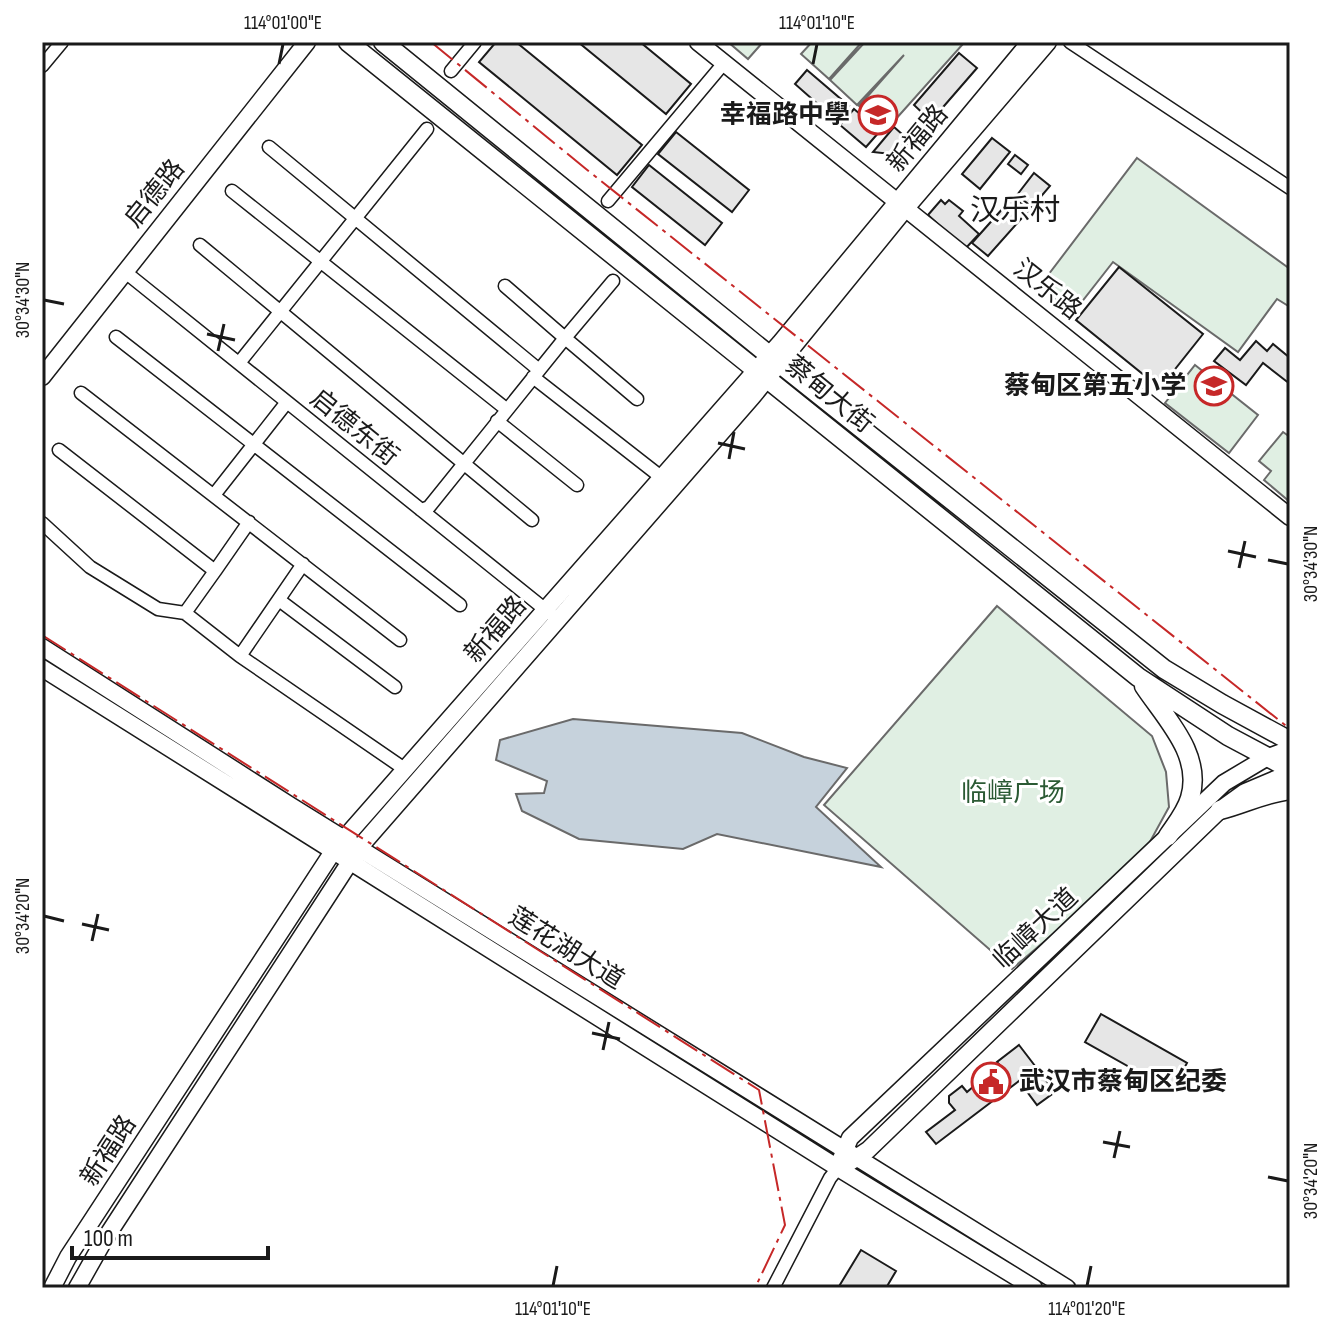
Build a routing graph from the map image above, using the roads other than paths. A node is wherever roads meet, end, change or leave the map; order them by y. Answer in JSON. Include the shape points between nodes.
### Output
{"nodes":[{"id":1,"x":62,"y":42,"type":"edge"},
{"id":2,"x":307,"y":42,"type":"edge"},
{"id":3,"x":348,"y":42,"type":"edge"},
{"id":4,"x":383,"y":42,"type":"edge"},
{"id":5,"x":475,"y":42,"type":"edge"},
{"id":6,"x":698,"y":42,"type":"edge"},
{"id":7,"x":1030,"y":42,"type":"edge"},
{"id":8,"x":1048,"y":42,"type":"edge"},
{"id":9,"x":1070,"y":42,"type":"edge"},
{"id":10,"x":724,"y":63,"type":"junction"},
{"id":11,"x":42,"y":66,"type":"edge"},
{"id":12,"x":451,"y":71,"type":"dead end"},
{"id":13,"x":427,"y":129,"type":"dead end"},
{"id":14,"x":269,"y":147,"type":"dead end"},
{"id":15,"x":1290,"y":188,"type":"edge"},
{"id":16,"x":232,"y":191,"type":"dead end"},
{"id":17,"x":608,"y":201,"type":"dead end"},
{"id":18,"x":902,"y":204,"type":"junction"},
{"id":19,"x":355,"y":219,"type":"junction"},
{"id":20,"x":200,"y":245,"type":"dead end"},
{"id":21,"x":321,"y":260,"type":"junction"},
{"id":22,"x":124,"y":271,"type":"junction"},
{"id":23,"x":613,"y":281,"type":"dead end"},
{"id":24,"x":505,"y":286,"type":"dead end"},
{"id":25,"x":280,"y":312,"type":"junction"},
{"id":26,"x":116,"y":337,"type":"dead end"},
{"id":27,"x":565,"y":338,"type":"junction"},
{"id":28,"x":239,"y":363,"type":"junction"},
{"id":29,"x":768,"y":367,"type":"junction"},
{"id":30,"x":536,"y":373,"type":"junction"},
{"id":31,"x":42,"y":377,"type":"edge"},
{"id":32,"x":81,"y":393,"type":"dead end"},
{"id":33,"x":637,"y":399,"type":"dead end"},
{"id":34,"x":287,"y":402,"type":"junction"},
{"id":35,"x":506,"y":409,"type":"junction"},
{"id":36,"x":497,"y":421,"type":"junction"},
{"id":37,"x":254,"y":444,"type":"junction"},
{"id":38,"x":59,"y":450,"type":"dead end"},
{"id":39,"x":463,"y":463,"type":"junction"},
{"id":40,"x":661,"y":477,"type":"junction"},
{"id":41,"x":577,"y":485,"type":"dead end"},
{"id":42,"x":214,"y":495,"type":"junction"},
{"id":43,"x":421,"y":510,"type":"junction"},
{"id":44,"x":1290,"y":517,"type":"edge"},
{"id":45,"x":532,"y":520,"type":"dead end"},
{"id":46,"x":249,"y":522,"type":"junction"},
{"id":47,"x":42,"y":523,"type":"edge"},
{"id":48,"x":303,"y":564,"type":"junction"},
{"id":49,"x":215,"y":571,"type":"junction"},
{"id":50,"x":279,"y":600,"type":"junction"},
{"id":51,"x":460,"y":605,"type":"dead end"},
{"id":52,"x":185,"y":613,"type":"junction"},
{"id":53,"x":552,"y":614,"type":"junction"},
{"id":54,"x":400,"y":640,"type":"dead end"},
{"id":55,"x":42,"y":647,"type":"edge"},
{"id":56,"x":240,"y":656,"type":"junction"},
{"id":57,"x":42,"y":668,"type":"edge"},
{"id":58,"x":1138,"y":677,"type":"junction"},
{"id":59,"x":395,"y":687,"type":"dead end"},
{"id":60,"x":1248,"y":719,"type":"junction"},
{"id":61,"x":1290,"y":725,"type":"edge"},
{"id":62,"x":1290,"y":741,"type":"edge"},
{"id":63,"x":1290,"y":749,"type":"edge"},
{"id":64,"x":1266,"y":758,"type":"junction"},
{"id":65,"x":406,"y":770,"type":"junction"},
{"id":66,"x":1290,"y":771,"type":"edge"},
{"id":67,"x":1290,"y":790,"type":"edge"},
{"id":68,"x":1220,"y":810,"type":"junction"},
{"id":69,"x":1168,"y":836,"type":"junction"},
{"id":70,"x":347,"y":850,"type":"junction"},
{"id":71,"x":851,"y":1154,"type":"junction"},
{"id":72,"x":838,"y":1168,"type":"junction"},
{"id":73,"x":52,"y":1288,"type":"edge"},
{"id":74,"x":77,"y":1288,"type":"edge"},
{"id":75,"x":773,"y":1288,"type":"edge"},
{"id":76,"x":1034,"y":1288,"type":"edge"},
{"id":77,"x":1067,"y":1288,"type":"edge"}],
"edges":[{"from":1,"to":11,"type":"street"},
{"from":2,"to":22,"type":"street","name":"启德路"},
{"from":3,"to":29,"type":"main road","name":"蔡甸大街"},
{"from":4,"to":29,"type":"main road","name":"蔡甸大街"},
{"from":5,"to":12,"type":"street"},
{"from":6,"to":10,"type":"street","name":"汉乐路"},
{"from":7,"to":18,"type":"street","name":"新福路"},
{"from":8,"to":18,"type":"street","name":"新福路"},
{"from":9,"to":15,"type":"street"},
{"from":10,"to":17,"type":"street"},
{"from":10,"to":18,"type":"street","name":"汉乐路"},
{"from":13,"to":19,"type":"street"},
{"from":14,"to":19,"type":"street"},
{"from":16,"to":21,"type":"street"},
{"from":18,"to":29,"type":"street","name":"新福路"},
{"from":18,"to":44,"type":"street","name":"汉乐路"},
{"from":19,"to":21,"type":"street"},
{"from":19,"to":30,"type":"street"},
{"from":20,"to":25,"type":"street"},
{"from":21,"to":25,"type":"street"},
{"from":21,"to":35,"type":"street"},
{"from":22,"to":28,"type":"street","name":"启德东街"},
{"from":22,"to":31,"type":"street","name":"启德路"},
{"from":23,"to":27,"type":"street"},
{"from":24,"to":27,"type":"street"},
{"from":25,"to":28,"type":"street"},
{"from":25,"to":39,"type":"street"},
{"from":26,"to":37,"type":"street"},
{"from":27,"to":30,"type":"street"},
{"from":27,"to":33,"type":"street"},
{"from":28,"to":34,"type":"street","name":"启德东街"},
{"from":29,"to":40,"type":"street","name":"新福路"},
{"from":29,"to":53,"type":"street","name":"新福路"},
{"from":29,"to":58,"type":"main road","name":"蔡甸大街"},
{"from":29,"to":60,"type":"main road","name":"蔡甸大街","via":[[1164,669]]},
{"from":30,"to":35,"type":"street"},
{"from":30,"to":40,"type":"street"},
{"from":32,"to":42,"type":"street"},
{"from":34,"to":37,"type":"street"},
{"from":34,"to":43,"type":"street","name":"启德东街"},
{"from":35,"to":36,"type":"street"},
{"from":36,"to":39,"type":"street"},
{"from":36,"to":41,"type":"street"},
{"from":37,"to":42,"type":"street"},
{"from":37,"to":51,"type":"street"},
{"from":38,"to":49,"type":"street"},
{"from":39,"to":43,"type":"street"},
{"from":39,"to":45,"type":"street"},
{"from":40,"to":53,"type":"street","name":"新福路"},
{"from":42,"to":46,"type":"street"},
{"from":43,"to":53,"type":"street","name":"启德东街"},
{"from":46,"to":48,"type":"street"},
{"from":46,"to":49,"type":"street"},
{"from":47,"to":52,"type":"street","via":[[90,567],[158,609]]},
{"from":48,"to":50,"type":"street"},
{"from":48,"to":54,"type":"street"},
{"from":49,"to":52,"type":"street"},
{"from":50,"to":56,"type":"street"},
{"from":50,"to":59,"type":"street"},
{"from":52,"to":56,"type":"street"},
{"from":53,"to":65,"type":"street","name":"新福路"},
{"from":53,"to":70,"type":"street","name":"新福路"},
{"from":55,"to":70,"type":"street","name":"莲花湖大道"},
{"from":56,"to":65,"type":"street"},
{"from":57,"to":70,"type":"street","name":"莲花湖大道"},
{"from":58,"to":64,"type":"main road","name":"蔡甸大街"},
{"from":58,"to":69,"type":"main road","via":[[1185,747],[1193,768],[1186,810]]},
{"from":60,"to":61,"type":"main road"},
{"from":60,"to":62,"type":"main road","name":"蔡甸大街"},
{"from":63,"to":64,"type":"street","name":"临嶂大道"},
{"from":64,"to":66,"type":"main road","name":"蔡甸大街"},
{"from":64,"to":69,"type":"street","name":"临嶂大道","via":[[1224,783]]},
{"from":65,"to":70,"type":"street","name":"新福路"},
{"from":66,"to":68,"type":"street","name":"临嶂大道"},
{"from":67,"to":68,"type":"main road"},
{"from":68,"to":71,"type":"street","name":"临嶂大道"},
{"from":69,"to":71,"type":"street","name":"临嶂大道","via":[[850,1138]]},
{"from":70,"to":71,"type":"street","name":"莲花湖大道"},
{"from":70,"to":72,"type":"street","name":"莲花湖大道"},
{"from":70,"to":73,"type":"street","name":"新福路","via":[[68,1257]]},
{"from":70,"to":74,"type":"street","name":"新福路"},
{"from":71,"to":72,"type":"street","name":"临嶂大道"},
{"from":71,"to":77,"type":"street","name":"莲花湖大道"},
{"from":72,"to":75,"type":"street"},
{"from":72,"to":76,"type":"street","name":"莲花湖大道"}]}
